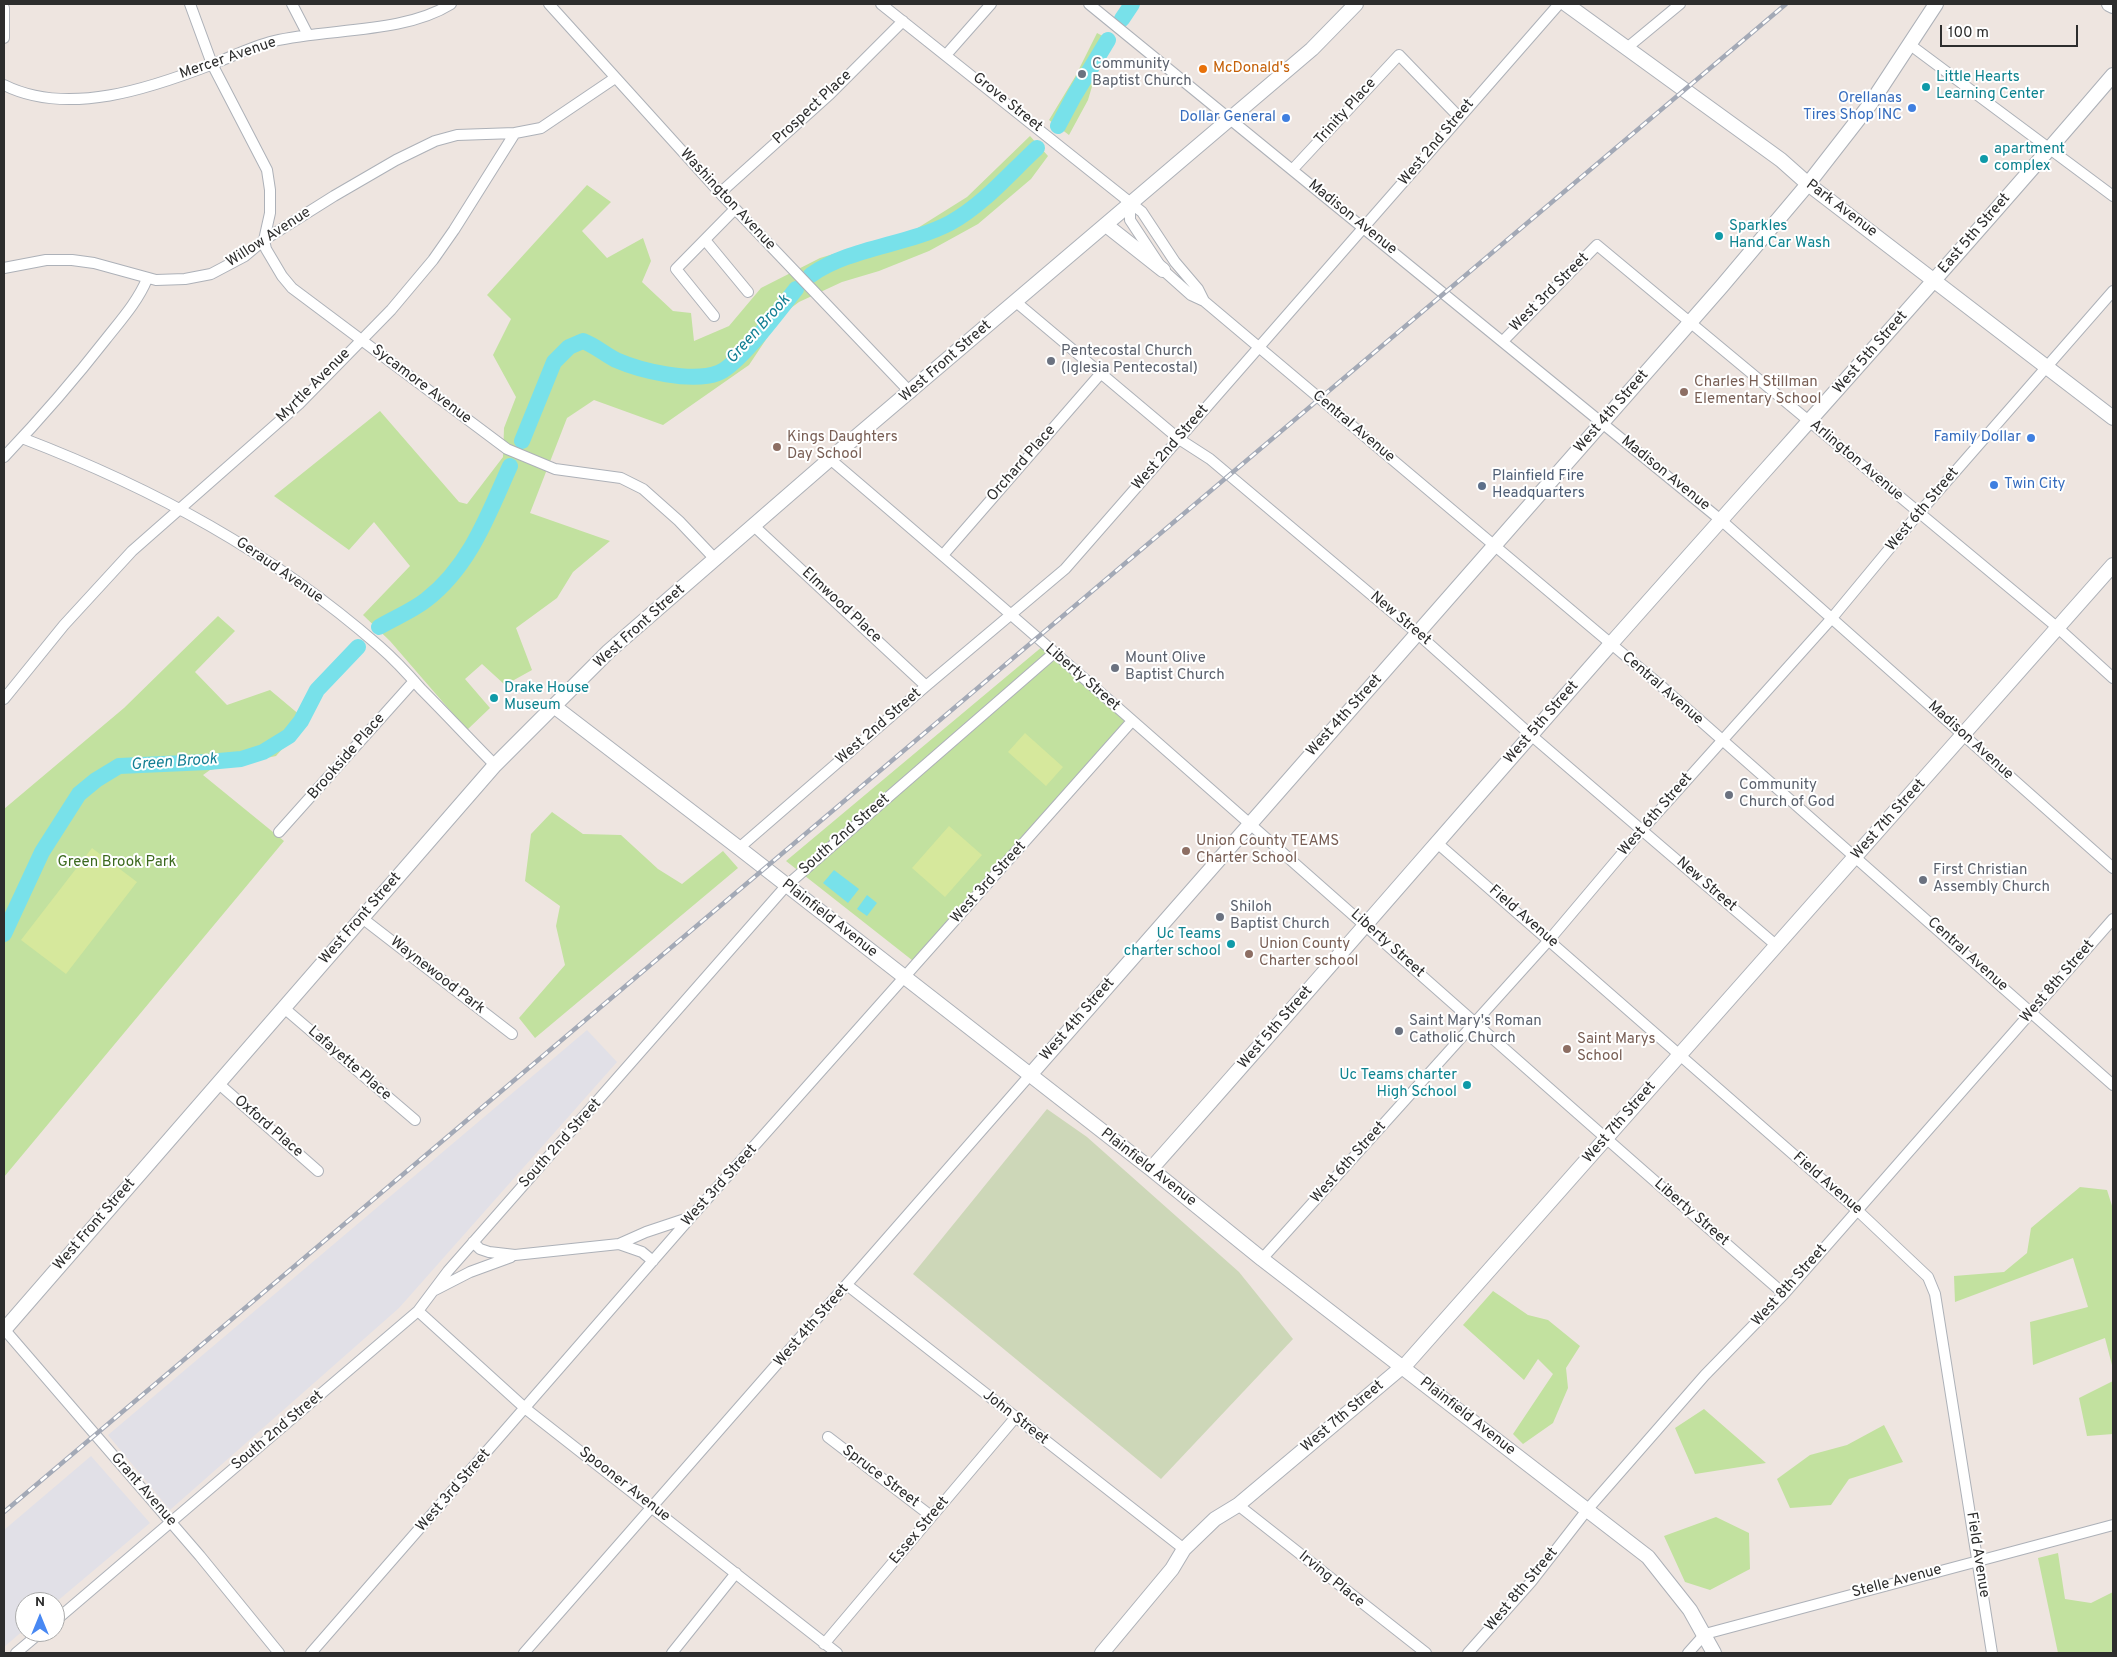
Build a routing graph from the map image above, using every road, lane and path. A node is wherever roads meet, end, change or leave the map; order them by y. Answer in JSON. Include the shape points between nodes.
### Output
{"nodes":[{"id":1,"x":190,"y":4,"type":"edge"},
{"id":2,"x":292,"y":4,"type":"edge"},
{"id":3,"x":451,"y":4,"type":"edge"},
{"id":4,"x":549,"y":4,"type":"edge"},
{"id":5,"x":881,"y":4,"type":"edge"},
{"id":6,"x":991,"y":4,"type":"edge"},
{"id":7,"x":1089,"y":4,"type":"edge"},
{"id":8,"x":1356,"y":4,"type":"edge"},
{"id":9,"x":1559,"y":4,"type":"edge"},
{"id":10,"x":1566,"y":4,"type":"edge"},
{"id":11,"x":1680,"y":4,"type":"edge"},
{"id":12,"x":1936,"y":4,"type":"edge"},
{"id":13,"x":2109,"y":4,"type":"edge"},
{"id":14,"x":2113,"y":6,"type":"edge"},
{"id":15,"x":4,"y":8,"type":"edge"},
{"id":16,"x":903,"y":21,"type":"junction"},
{"id":17,"x":308,"y":34,"type":"junction"},
{"id":18,"x":4,"y":38,"type":"edge"},
{"id":19,"x":1909,"y":44,"type":"junction"},
{"id":20,"x":1628,"y":47,"type":"junction"},
{"id":21,"x":946,"y":55,"type":"junction"},
{"id":22,"x":212,"y":64,"type":"junction"},
{"id":23,"x":2113,"y":75,"type":"edge"},
{"id":24,"x":615,"y":78,"type":"junction"},
{"id":25,"x":4,"y":85,"type":"edge"},
{"id":26,"x":1459,"y":116,"type":"junction"},
{"id":27,"x":1231,"y":119,"type":"junction"},
{"id":28,"x":515,"y":133,"type":"junction"},
{"id":29,"x":2051,"y":149,"type":"junction"},
{"id":30,"x":1293,"y":170,"type":"junction"},
{"id":31,"x":1808,"y":184,"type":"junction"},
{"id":32,"x":720,"y":193,"type":"junction"},
{"id":33,"x":2113,"y":196,"type":"edge"},
{"id":34,"x":1130,"y":205,"type":"junction"},
{"id":35,"x":735,"y":209,"type":"junction"},
{"id":36,"x":1106,"y":225,"type":"junction"},
{"id":37,"x":1364,"y":228,"type":"junction"},
{"id":38,"x":264,"y":240,"type":"junction"},
{"id":39,"x":704,"y":240,"type":"junction"},
{"id":40,"x":1598,"y":245,"type":"joint"},
{"id":41,"x":4,"y":268,"type":"edge"},
{"id":42,"x":1163,"y":270,"type":"junction"},
{"id":43,"x":147,"y":279,"type":"junction"},
{"id":44,"x":1936,"y":280,"type":"junction"},
{"id":45,"x":2113,"y":291,"type":"edge"},
{"id":46,"x":748,"y":292,"type":"dead end"},
{"id":47,"x":1204,"y":301,"type":"junction"},
{"id":48,"x":1016,"y":302,"type":"junction"},
{"id":49,"x":714,"y":316,"type":"dead end"},
{"id":50,"x":1691,"y":322,"type":"junction"},
{"id":51,"x":361,"y":340,"type":"junction"},
{"id":52,"x":1503,"y":341,"type":"junction"},
{"id":53,"x":1259,"y":347,"type":"junction"},
{"id":54,"x":2046,"y":366,"type":"junction"},
{"id":55,"x":1102,"y":372,"type":"junction"},
{"id":56,"x":911,"y":393,"type":"junction"},
{"id":57,"x":2113,"y":418,"type":"edge"},
{"id":58,"x":1810,"y":422,"type":"junction"},
{"id":59,"x":1602,"y":423,"type":"junction"},
{"id":60,"x":22,"y":438,"type":"junction"},
{"id":61,"x":1179,"y":439,"type":"junction"},
{"id":62,"x":4,"y":457,"type":"edge"},
{"id":63,"x":830,"y":459,"type":"junction"},
{"id":64,"x":180,"y":508,"type":"junction"},
{"id":65,"x":1918,"y":513,"type":"junction"},
{"id":66,"x":1722,"y":521,"type":"junction"},
{"id":67,"x":755,"y":527,"type":"junction"},
{"id":68,"x":1494,"y":546,"type":"junction"},
{"id":69,"x":943,"y":555,"type":"junction"},
{"id":70,"x":716,"y":560,"type":"junction"},
{"id":71,"x":2113,"y":565,"type":"edge"},
{"id":72,"x":1011,"y":616,"type":"junction"},
{"id":73,"x":1832,"y":618,"type":"junction"},
{"id":74,"x":2058,"y":628,"type":"junction"},
{"id":75,"x":1418,"y":634,"type":"junction"},
{"id":76,"x":1611,"y":644,"type":"junction"},
{"id":77,"x":1054,"y":653,"type":"junction"},
{"id":78,"x":2113,"y":678,"type":"edge"},
{"id":79,"x":414,"y":680,"type":"junction"},
{"id":80,"x":926,"y":686,"type":"junction"},
{"id":81,"x":4,"y":699,"type":"edge"},
{"id":82,"x":555,"y":707,"type":"junction"},
{"id":83,"x":1132,"y":721,"type":"junction"},
{"id":84,"x":1964,"y":735,"type":"junction"},
{"id":85,"x":1532,"y":736,"type":"junction"},
{"id":86,"x":1722,"y":740,"type":"junction"},
{"id":87,"x":494,"y":765,"type":"junction"},
{"id":88,"x":1250,"y":822,"type":"junction"},
{"id":89,"x":1642,"y":830,"type":"junction"},
{"id":90,"x":278,"y":832,"type":"dead end"},
{"id":91,"x":1436,"y":842,"type":"junction"},
{"id":92,"x":739,"y":848,"type":"junction"},
{"id":93,"x":1856,"y":856,"type":"junction"},
{"id":94,"x":2113,"y":868,"type":"edge"},
{"id":95,"x":786,"y":886,"type":"junction"},
{"id":96,"x":362,"y":918,"type":"junction"},
{"id":97,"x":2113,"y":919,"type":"edge"},
{"id":98,"x":1366,"y":926,"type":"junction"},
{"id":99,"x":1550,"y":939,"type":"junction"},
{"id":100,"x":1777,"y":946,"type":"junction"},
{"id":101,"x":905,"y":978,"type":"junction"},
{"id":102,"x":284,"y":1008,"type":"junction"},
{"id":103,"x":2032,"y":1012,"type":"junction"},
{"id":104,"x":1475,"y":1022,"type":"junction"},
{"id":105,"x":512,"y":1034,"type":"dead end"},
{"id":106,"x":1679,"y":1056,"type":"junction"},
{"id":107,"x":1030,"y":1075,"type":"junction"},
{"id":108,"x":219,"y":1084,"type":"junction"},
{"id":109,"x":2113,"y":1085,"type":"edge"},
{"id":110,"x":415,"y":1120,"type":"dead end"},
{"id":111,"x":1606,"y":1139,"type":"junction"},
{"id":112,"x":1151,"y":1170,"type":"junction"},
{"id":113,"x":318,"y":1171,"type":"dead end"},
{"id":114,"x":1858,"y":1210,"type":"junction"},
{"id":115,"x":692,"y":1217,"type":"junction"},
{"id":116,"x":473,"y":1242,"type":"junction"},
{"id":117,"x":618,"y":1244,"type":"junction"},
{"id":118,"x":515,"y":1256,"type":"junction"},
{"id":119,"x":1262,"y":1259,"type":"junction"},
{"id":120,"x":654,"y":1261,"type":"junction"},
{"id":121,"x":847,"y":1285,"type":"junction"},
{"id":122,"x":432,"y":1292,"type":"junction"},
{"id":123,"x":1784,"y":1294,"type":"junction"},
{"id":124,"x":418,"y":1311,"type":"junction"},
{"id":125,"x":4,"y":1329,"type":"edge"},
{"id":126,"x":1403,"y":1366,"type":"junction"},
{"id":127,"x":526,"y":1409,"type":"junction"},
{"id":128,"x":1015,"y":1418,"type":"junction"},
{"id":129,"x":828,"y":1437,"type":"dead end"},
{"id":130,"x":1238,"y":1505,"type":"junction"},
{"id":131,"x":653,"y":1507,"type":"junction"},
{"id":132,"x":1587,"y":1510,"type":"junction"},
{"id":133,"x":931,"y":1516,"type":"junction"},
{"id":134,"x":171,"y":1522,"type":"junction"},
{"id":135,"x":2113,"y":1525,"type":"edge"},
{"id":136,"x":1184,"y":1550,"type":"junction"},
{"id":137,"x":1978,"y":1560,"type":"junction"},
{"id":138,"x":736,"y":1573,"type":"junction"},
{"id":139,"x":65,"y":1612,"type":"edge"},
{"id":140,"x":1705,"y":1634,"type":"junction"},
{"id":141,"x":30,"y":1642,"type":"edge"},
{"id":142,"x":824,"y":1644,"type":"junction"},
{"id":143,"x":16,"y":1653,"type":"edge"},
{"id":144,"x":279,"y":1653,"type":"edge"},
{"id":145,"x":311,"y":1653,"type":"edge"},
{"id":146,"x":524,"y":1653,"type":"edge"},
{"id":147,"x":672,"y":1653,"type":"edge"},
{"id":148,"x":837,"y":1653,"type":"edge"},
{"id":149,"x":1102,"y":1653,"type":"edge"},
{"id":150,"x":1426,"y":1653,"type":"edge"},
{"id":151,"x":1468,"y":1653,"type":"edge"},
{"id":152,"x":1688,"y":1653,"type":"edge"},
{"id":153,"x":1714,"y":1653,"type":"edge"},
{"id":154,"x":1992,"y":1653,"type":"edge"}],
"edges":[{"from":1,"to":22,"type":"street"},
{"from":2,"to":17,"type":"street"},
{"from":3,"to":17,"type":"street","name":"Mercer Avenue","via":[[418,17],[382,25]]},
{"from":4,"to":24,"type":"street","name":"Washington Avenue"},
{"from":5,"to":16,"type":"street","name":"Grove Street"},
{"from":6,"to":21,"type":"street"},
{"from":7,"to":27,"type":"street","name":"Madison Avenue"},
{"from":8,"to":27,"type":"main road","name":"West Front Street","via":[[1321,42]]},
{"from":9,"to":26,"type":"street","name":"West 2nd Street"},
{"from":10,"to":20,"type":"main road","name":"Park Avenue"},
{"from":11,"to":20,"type":"street"},
{"from":12,"to":19,"type":"main road","name":"West 4th Street"},
{"from":13,"to":14,"type":"main road"},
{"from":15,"to":18,"type":"street"},
{"from":16,"to":21,"type":"street","name":"Grove Street"},
{"from":16,"to":32,"type":"street","name":"Prospect Place","via":[[830,94]]},
{"from":17,"to":22,"type":"street","name":"Mercer Avenue","via":[[273,41]]},
{"from":19,"to":29,"type":"street"},
{"from":19,"to":31,"type":"main road","name":"West 4th Street","via":[[1871,103]]},
{"from":20,"to":31,"type":"main road","name":"Park Avenue","via":[[1781,160]]},
{"from":21,"to":34,"type":"street","name":"Grove Street"},
{"from":22,"to":25,"type":"street","name":"Mercer Avenue","via":[[142,88],[85,98],[31,95]]},
{"from":22,"to":38,"type":"street","via":[[267,170],[270,205]]},
{"from":23,"to":29,"type":"main road","name":"East 5th Street"},
{"from":24,"to":28,"type":"street","via":[[541,128]]},
{"from":24,"to":32,"type":"street","name":"Washington Avenue"},
{"from":26,"to":30,"type":"street","name":"Trinity Place","via":[[1399,55]]},
{"from":26,"to":37,"type":"street","name":"West 2nd Street"},
{"from":27,"to":30,"type":"street","name":"Madison Avenue"},
{"from":27,"to":34,"type":"main road","name":"West Front Street"},
{"from":28,"to":38,"type":"street","name":"Willow Avenue","via":[[457,135],[436,141],[380,169]]},
{"from":28,"to":51,"type":"street","name":"Myrtle Avenue","via":[[434,260],[392,310]]},
{"from":29,"to":33,"type":"street"},
{"from":29,"to":44,"type":"main road","name":"East 5th Street"},
{"from":30,"to":37,"type":"street","name":"Madison Avenue"},
{"from":31,"to":44,"type":"main road","name":"Park Avenue"},
{"from":31,"to":50,"type":"main road","name":"West 4th Street"},
{"from":32,"to":35,"type":"street","name":"Washington Avenue"},
{"from":34,"to":36,"type":"main road","name":"West Front Street"},
{"from":34,"to":42,"type":"street","name":"Central Avenue","via":[[1130,220]]},
{"from":34,"to":47,"type":"street","name":"Central Avenue","via":[[1142,212]]},
{"from":35,"to":39,"type":"street"},
{"from":35,"to":56,"type":"street","name":"Washington Avenue"},
{"from":36,"to":42,"type":"main road"},
{"from":36,"to":48,"type":"main road","name":"West Front Street"},
{"from":37,"to":52,"type":"street","name":"Madison Avenue"},
{"from":37,"to":53,"type":"street","name":"West 2nd Street"},
{"from":38,"to":43,"type":"street","name":"Willow Avenue","via":[[245,256],[211,274],[185,279]]},
{"from":38,"to":51,"type":"street","name":"Sycamore Avenue","via":[[266,249],[292,288]]},
{"from":39,"to":46,"type":"street"},
{"from":39,"to":49,"type":"street","via":[[676,268]]},
{"from":40,"to":50,"type":"street","name":"Arlington Avenue"},
{"from":40,"to":52,"type":"street","name":"West 3rd Street"},
{"from":41,"to":43,"type":"street","name":"Willow Avenue","via":[[46,260],[72,260]]},
{"from":42,"to":47,"type":"street","name":"Central Avenue"},
{"from":43,"to":60,"type":"street","via":[[129,310],[46,414]]},
{"from":44,"to":54,"type":"main road","name":"Park Avenue"},
{"from":44,"to":58,"type":"main road","name":"West 5th Street"},
{"from":45,"to":54,"type":"street","name":"West 6th Street"},
{"from":47,"to":53,"type":"street","name":"Central Avenue"},
{"from":48,"to":55,"type":"street","name":"New Street"},
{"from":48,"to":56,"type":"main road","name":"West Front Street"},
{"from":50,"to":58,"type":"street","name":"Arlington Avenue"},
{"from":50,"to":59,"type":"main road","name":"West 4th Street"},
{"from":51,"to":64,"type":"street","name":"Myrtle Avenue","via":[[299,404]]},
{"from":51,"to":70,"type":"street","name":"Sycamore Avenue","via":[[507,449],[524,458],[555,469],[622,478],[633,483],[679,521]]},
{"from":52,"to":59,"type":"street","name":"Madison Avenue"},
{"from":53,"to":61,"type":"street","name":"West 2nd Street"},
{"from":53,"to":68,"type":"street","name":"Central Avenue"},
{"from":54,"to":57,"type":"main road","name":"Park Avenue"},
{"from":54,"to":65,"type":"street","name":"West 6th Street"},
{"from":55,"to":61,"type":"street","name":"New Street"},
{"from":55,"to":69,"type":"street","name":"Orchard Place"},
{"from":56,"to":63,"type":"main road","name":"West Front Street"},
{"from":58,"to":65,"type":"street","name":"Arlington Avenue"},
{"from":58,"to":66,"type":"main road","name":"West 5th Street"},
{"from":59,"to":66,"type":"street","name":"Madison Avenue"},
{"from":59,"to":68,"type":"main road","name":"West 4th Street"},
{"from":60,"to":62,"type":"street"},
{"from":60,"to":64,"type":"street","name":"Geraud Avenue","via":[[91,464]]},
{"from":61,"to":72,"type":"street","name":"West 2nd Street","via":[[1065,569]]},
{"from":61,"to":75,"type":"street","name":"New Street","via":[[1210,459]]},
{"from":63,"to":67,"type":"main road","name":"West Front Street"},
{"from":63,"to":69,"type":"street","name":"Liberty Street"},
{"from":64,"to":79,"type":"street","name":"Geraud Avenue","via":[[233,538],[290,577],[381,647]]},
{"from":64,"to":81,"type":"street","name":"Myrtle Avenue","via":[[126,558],[64,625]]},
{"from":65,"to":73,"type":"street","name":"West 6th Street"},
{"from":65,"to":74,"type":"street","name":"Arlington Avenue"},
{"from":66,"to":73,"type":"street","name":"Madison Avenue"},
{"from":66,"to":76,"type":"main road","name":"West 5th Street"},
{"from":67,"to":70,"type":"main road","name":"West Front Street"},
{"from":67,"to":80,"type":"street","name":"Elmwood Place"},
{"from":68,"to":75,"type":"main road","name":"West 4th Street"},
{"from":68,"to":76,"type":"street","name":"Central Avenue"},
{"from":69,"to":72,"type":"street","name":"Liberty Street"},
{"from":70,"to":82,"type":"main road","name":"West Front Street","via":[[610,651]]},
{"from":71,"to":74,"type":"main road","name":"West 7th Street"},
{"from":72,"to":77,"type":"street","name":"Liberty Street"},
{"from":72,"to":80,"type":"street","name":"West 2nd Street"},
{"from":73,"to":84,"type":"street","name":"Madison Avenue"},
{"from":73,"to":86,"type":"street","name":"West 6th Street"},
{"from":74,"to":78,"type":"street","name":"Arlington Avenue"},
{"from":74,"to":84,"type":"main road","name":"West 7th Street"},
{"from":75,"to":85,"type":"street","name":"New Street"},
{"from":75,"to":88,"type":"main road","name":"West 4th Street"},
{"from":76,"to":85,"type":"main road","name":"West 5th Street"},
{"from":76,"to":86,"type":"street","name":"Central Avenue"},
{"from":77,"to":83,"type":"street","name":"Liberty Street"},
{"from":77,"to":95,"type":"street","name":"South 2nd Street"},
{"from":79,"to":87,"type":"street","name":"Geraud Avenue"},
{"from":79,"to":90,"type":"street","name":"Brookside Place"},
{"from":80,"to":92,"type":"street","name":"West 2nd Street"},
{"from":82,"to":87,"type":"main road","name":"West Front Street"},
{"from":82,"to":92,"type":"main road","name":"Plainfield Avenue"},
{"from":83,"to":88,"type":"street","name":"Liberty Street"},
{"from":83,"to":101,"type":"street","name":"West 3rd Street"},
{"from":84,"to":93,"type":"main road","name":"West 7th Street"},
{"from":84,"to":94,"type":"street","name":"Madison Avenue"},
{"from":85,"to":89,"type":"street","name":"New Street"},
{"from":85,"to":91,"type":"main road","name":"West 5th Street"},
{"from":86,"to":89,"type":"street","name":"West 6th Street"},
{"from":86,"to":93,"type":"street","name":"Central Avenue"},
{"from":87,"to":96,"type":"main road","name":"West Front Street"},
{"from":88,"to":98,"type":"street","name":"Liberty Street"},
{"from":88,"to":107,"type":"main road","name":"West 4th Street"},
{"from":89,"to":99,"type":"street","name":"West 6th Street"},
{"from":89,"to":100,"type":"street","name":"New Street"},
{"from":91,"to":98,"type":"main road","name":"West 5th Street"},
{"from":91,"to":99,"type":"street","name":"Field Avenue"},
{"from":92,"to":95,"type":"main road","name":"Plainfield Avenue"},
{"from":93,"to":100,"type":"main road","name":"West 7th Street"},
{"from":93,"to":103,"type":"street","name":"Central Avenue"},
{"from":95,"to":101,"type":"main road","name":"Plainfield Avenue"},
{"from":95,"to":116,"type":"street","name":"South 2nd Street"},
{"from":96,"to":102,"type":"main road","name":"West Front Street"},
{"from":96,"to":105,"type":"street","name":"Waynewood Park"},
{"from":97,"to":103,"type":"street","name":"West 8th Street"},
{"from":98,"to":104,"type":"street","name":"Liberty Street"},
{"from":98,"to":112,"type":"main road","name":"West 5th Street"},
{"from":99,"to":104,"type":"street","name":"West 6th Street"},
{"from":99,"to":106,"type":"street","name":"Field Avenue"},
{"from":100,"to":106,"type":"main road","name":"West 7th Street"},
{"from":101,"to":107,"type":"main road","name":"Plainfield Avenue"},
{"from":101,"to":115,"type":"street","name":"West 3rd Street"},
{"from":102,"to":108,"type":"main road","name":"West Front Street"},
{"from":102,"to":110,"type":"street","name":"Lafayette Place"},
{"from":103,"to":109,"type":"street","name":"Central Avenue"},
{"from":103,"to":114,"type":"street","name":"West 8th Street"},
{"from":104,"to":111,"type":"street","name":"Liberty Street"},
{"from":104,"to":119,"type":"street","name":"West 6th Street"},
{"from":106,"to":111,"type":"main road","name":"West 7th Street"},
{"from":106,"to":114,"type":"street","name":"Field Avenue"},
{"from":107,"to":112,"type":"main road","name":"Plainfield Avenue"},
{"from":107,"to":121,"type":"street","name":"West 4th Street"},
{"from":108,"to":113,"type":"street","name":"Oxford Place"},
{"from":108,"to":125,"type":"main road","name":"West Front Street"},
{"from":111,"to":123,"type":"street","name":"Liberty Street"},
{"from":111,"to":126,"type":"main road","name":"West 7th Street"},
{"from":112,"to":119,"type":"main road","name":"Plainfield Avenue"},
{"from":114,"to":123,"type":"street","name":"West 8th Street"},
{"from":114,"to":137,"type":"street","name":"Field Avenue","via":[[1928,1277],[1933,1286]]},
{"from":115,"to":117,"type":"street"},
{"from":115,"to":120,"type":"street","name":"West 3rd Street"},
{"from":116,"to":118,"type":"street","via":[[489,1252]]},
{"from":116,"to":122,"type":"street","name":"South 2nd Street"},
{"from":117,"to":118,"type":"street"},
{"from":117,"to":120,"type":"street","via":[[642,1252]]},
{"from":118,"to":122,"type":"street","via":[[470,1272]]},
{"from":119,"to":126,"type":"main road","name":"Plainfield Avenue"},
{"from":120,"to":127,"type":"street","name":"West 3rd Street"},
{"from":121,"to":128,"type":"street","name":"John Street"},
{"from":121,"to":131,"type":"street","name":"West 4th Street"},
{"from":122,"to":124,"type":"street","name":"South 2nd Street"},
{"from":123,"to":132,"type":"street","name":"West 8th Street","via":[[1705,1375]]},
{"from":124,"to":127,"type":"street","name":"Spooner Avenue"},
{"from":124,"to":134,"type":"street","name":"South 2nd Street"},
{"from":125,"to":134,"type":"street","name":"Grant Avenue"},
{"from":126,"to":130,"type":"main road","name":"West 7th Street"},
{"from":126,"to":132,"type":"main road","name":"Plainfield Avenue"},
{"from":127,"to":131,"type":"street","name":"Spooner Avenue"},
{"from":127,"to":145,"type":"street","name":"West 3rd Street"},
{"from":128,"to":133,"type":"street","name":"Essex Street"},
{"from":128,"to":136,"type":"street","name":"John Street"},
{"from":129,"to":133,"type":"street","name":"Spruce Street"},
{"from":130,"to":136,"type":"main road","name":"West 7th Street","via":[[1215,1519]]},
{"from":130,"to":150,"type":"street","name":"Irving Place"},
{"from":131,"to":138,"type":"street","name":"Spooner Avenue"},
{"from":131,"to":146,"type":"street","name":"West 4th Street"},
{"from":132,"to":140,"type":"main road","name":"Plainfield Avenue","via":[[1648,1557]]},
{"from":132,"to":151,"type":"street","name":"West 8th Street","via":[[1531,1582]]},
{"from":133,"to":142,"type":"street","name":"Essex Street"},
{"from":134,"to":139,"type":"street","name":"South 2nd Street"},
{"from":134,"to":144,"type":"street","name":"Grant Avenue"},
{"from":135,"to":137,"type":"street","name":"Stelle Avenue"},
{"from":136,"to":149,"type":"main road","name":"West 7th Street","via":[[1172,1570]]},
{"from":137,"to":140,"type":"street","name":"Stelle Avenue"},
{"from":137,"to":154,"type":"street","name":"Field Avenue"},
{"from":138,"to":142,"type":"street","name":"Spooner Avenue"},
{"from":138,"to":147,"type":"street"},
{"from":140,"to":152,"type":"street"},
{"from":140,"to":153,"type":"main road","name":"Plainfield Avenue"},
{"from":141,"to":143,"type":"street"},
{"from":142,"to":148,"type":"street","name":"Spooner Avenue"}]}
